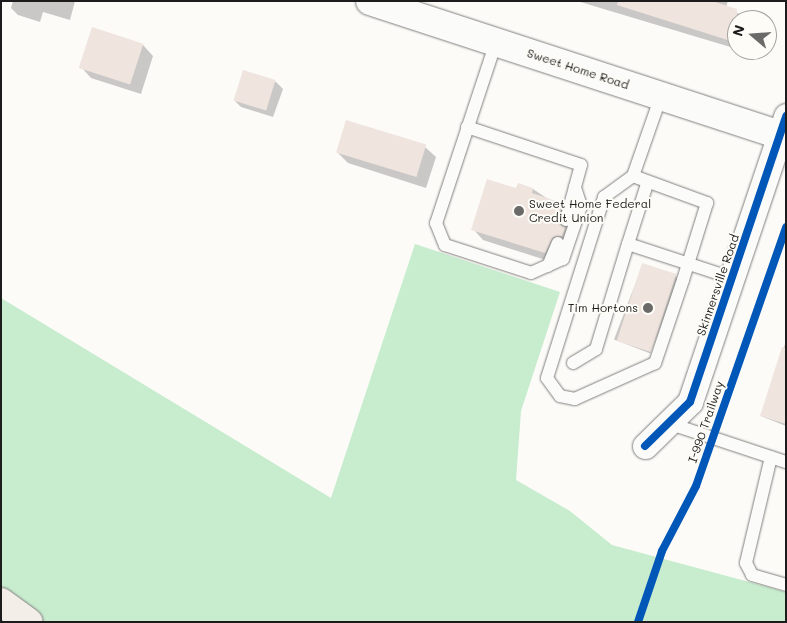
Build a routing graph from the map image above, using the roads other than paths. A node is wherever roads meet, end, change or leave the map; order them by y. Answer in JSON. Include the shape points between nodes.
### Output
{"nodes":[{"id":1,"x":373,"y":2,"type":"edge"},
{"id":2,"x":496,"y":42,"type":"junction"},
{"id":3,"x":661,"y":96,"type":"junction"},
{"id":4,"x":467,"y":127,"type":"junction"},
{"id":5,"x":784,"y":129,"type":"edge"},
{"id":6,"x":633,"y":176,"type":"junction"},
{"id":7,"x":647,"y":184,"type":"junction"},
{"id":8,"x":576,"y":187,"type":"junction"},
{"id":9,"x":566,"y":220,"type":"dead end"},
{"id":10,"x":558,"y":243,"type":"dead end"},
{"id":11,"x":628,"y":244,"type":"junction"},
{"id":12,"x":688,"y":264,"type":"junction"},
{"id":13,"x":548,"y":266,"type":"junction"},
{"id":14,"x":732,"y":278,"type":"junction"},
{"id":15,"x":573,"y":363,"type":"dead end"},
{"id":16,"x":668,"y":423,"type":"junction"},
{"id":17,"x":645,"y":446,"type":"dead end"},
{"id":18,"x":771,"y":457,"type":"junction"},
{"id":19,"x":786,"y":462,"type":"edge"},
{"id":20,"x":786,"y":585,"type":"edge"},
{"id":21,"x":1,"y":602,"type":"edge"},
{"id":22,"x":29,"y":622,"type":"edge"}],
"edges":[{"from":1,"to":2,"type":"main road","name":"Sweet Home Road"},
{"from":2,"to":3,"type":"main road","name":"Sweet Home Road"},
{"from":2,"to":4,"type":"lane"},
{"from":3,"to":5,"type":"main road","name":"Sweet Home Road"},
{"from":3,"to":6,"type":"lane"},
{"from":4,"to":8,"type":"lane","via":[[581,166]]},
{"from":4,"to":13,"type":"lane","via":[[436,224],[445,245],[531,273]]},
{"from":5,"to":14,"type":"street","name":"Skinnersville Road"},
{"from":6,"to":7,"type":"lane"},
{"from":6,"to":12,"type":"lane","via":[[604,197],[547,378],[560,396],[575,400],[655,363]]},
{"from":7,"to":11,"type":"lane"},
{"from":7,"to":12,"type":"lane","via":[[707,203]]},
{"from":8,"to":9,"type":"lane"},
{"from":8,"to":13,"type":"lane","via":[[581,206],[563,259]]},
{"from":10,"to":13,"type":"lane"},
{"from":11,"to":12,"type":"lane"},
{"from":11,"to":15,"type":"lane","via":[[596,349]]},
{"from":12,"to":14,"type":"lane"},
{"from":14,"to":16,"type":"street","name":"Skinnersville Road","via":[[690,402]]},
{"from":16,"to":17,"type":"street","name":"Skinnersville Road"},
{"from":16,"to":18,"type":"lane"},
{"from":18,"to":19,"type":"lane"},
{"from":18,"to":20,"type":"lane","via":[[746,563],[752,575]]},
{"from":21,"to":22,"type":"highway"}]}
